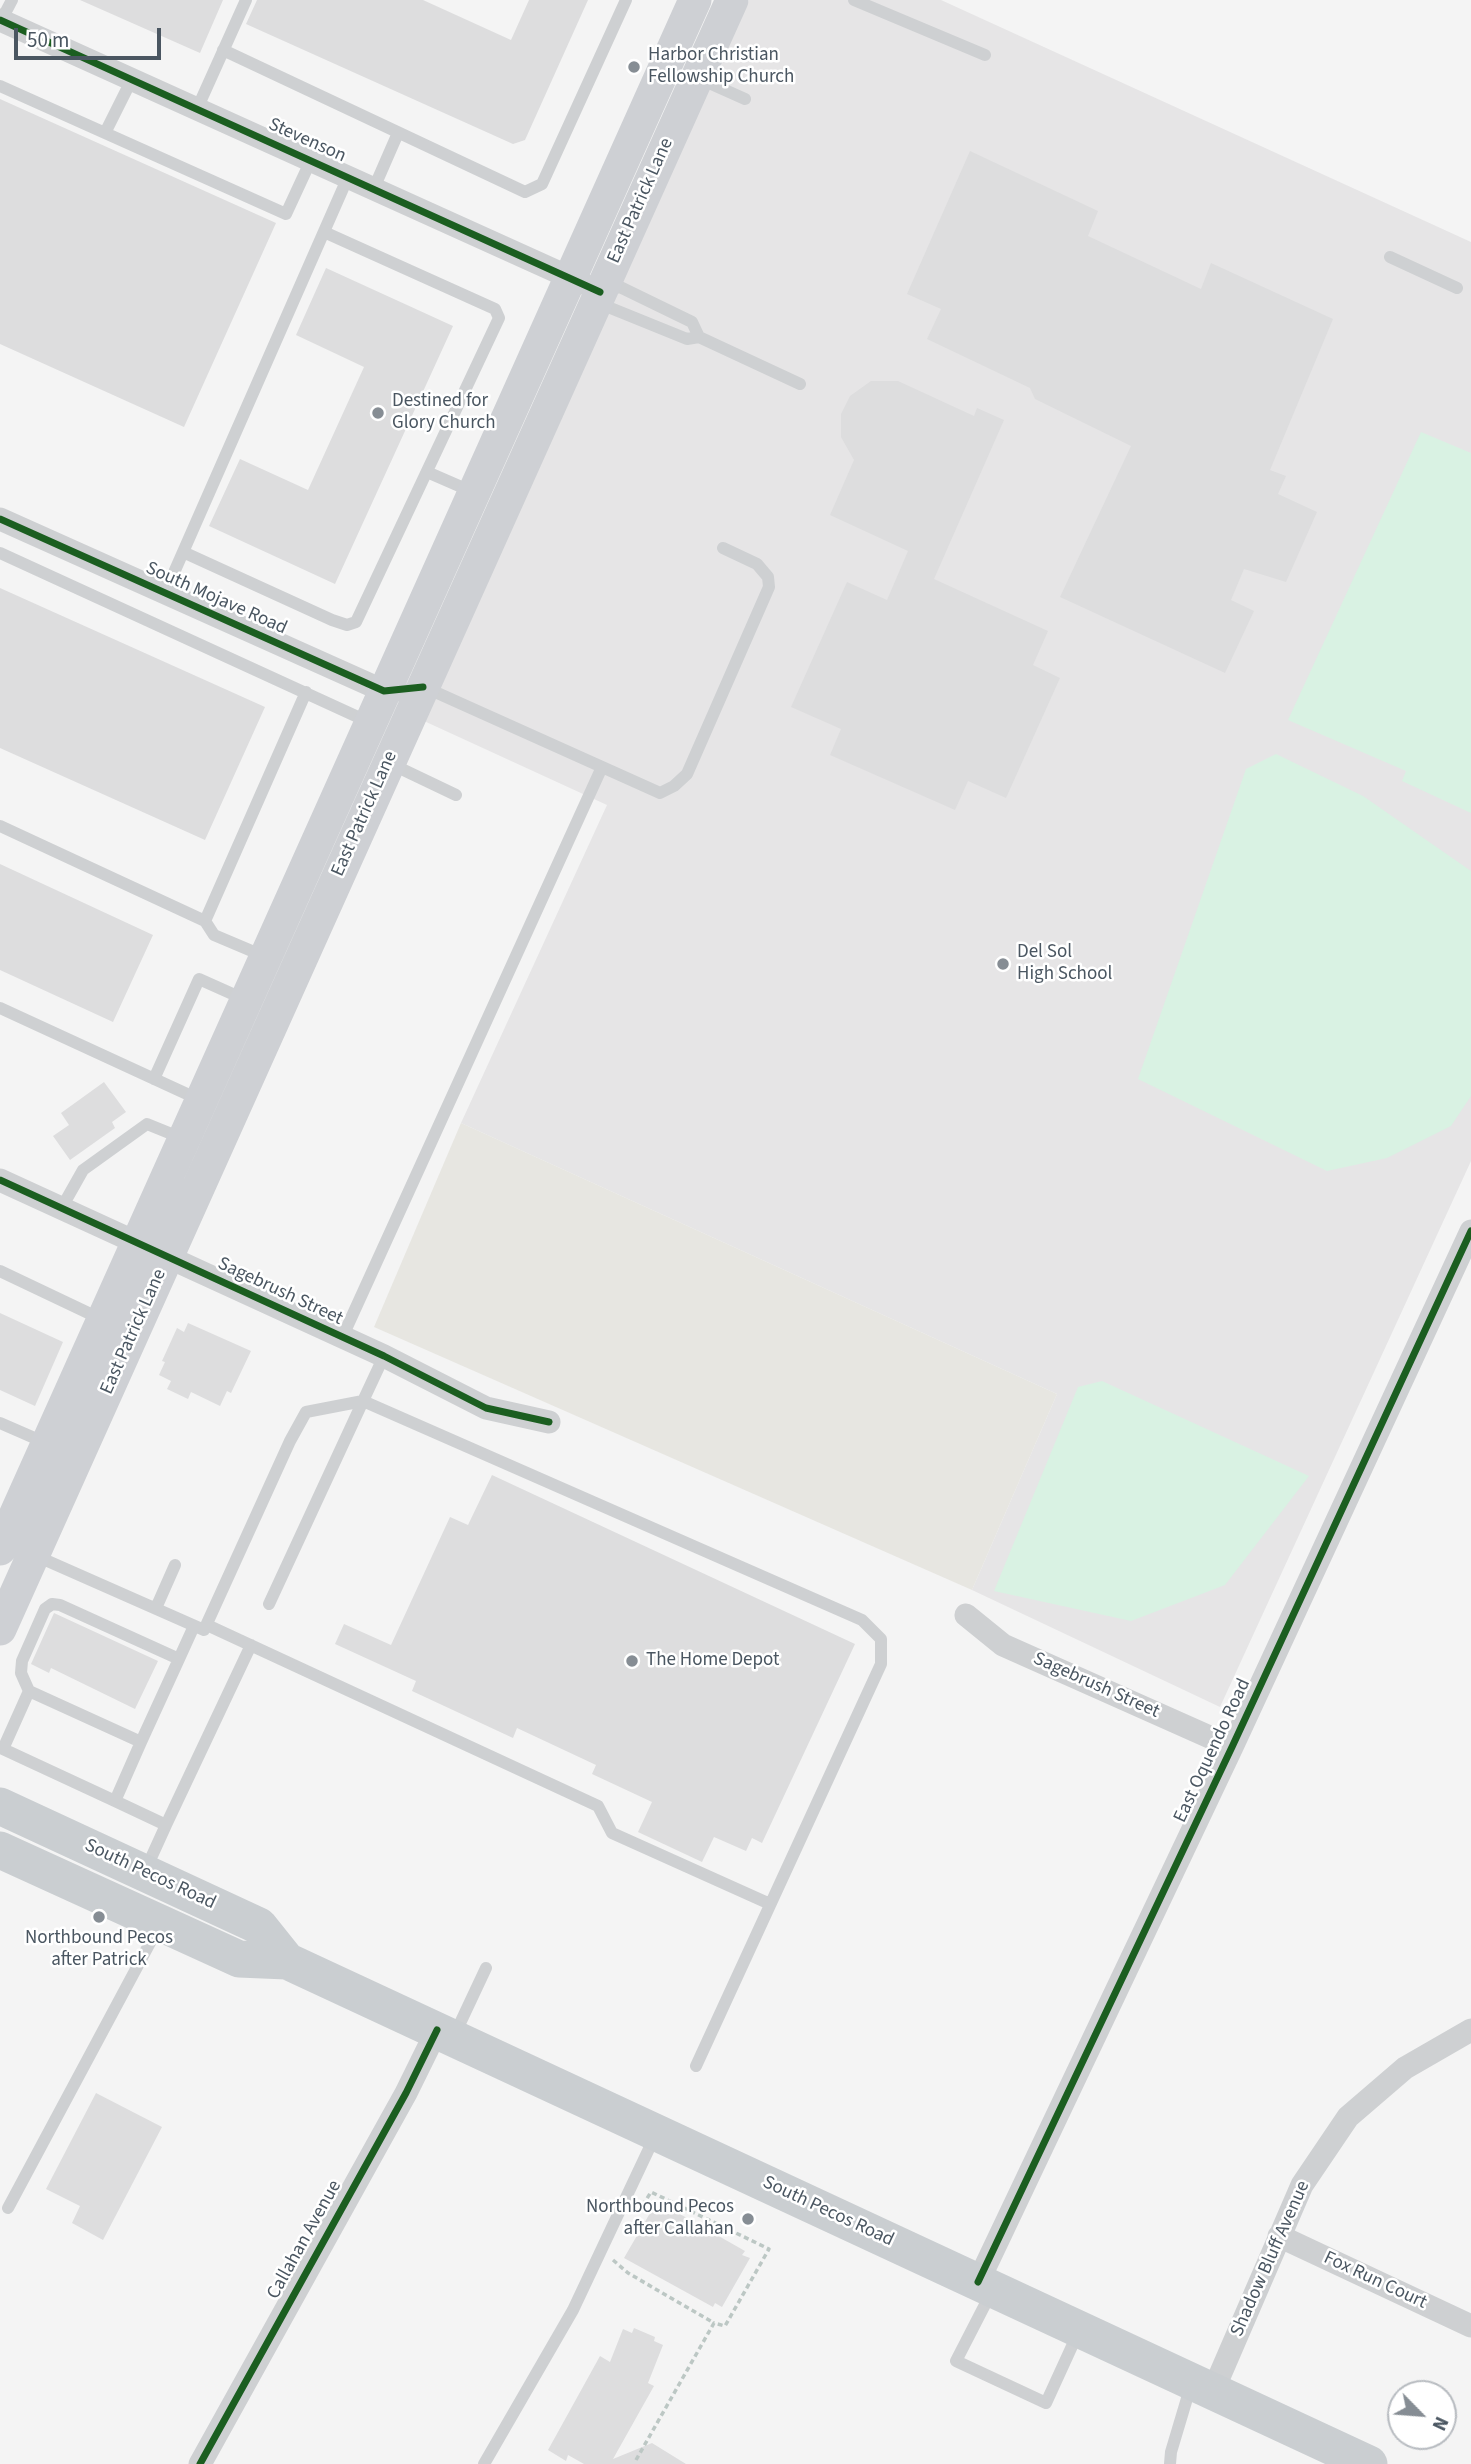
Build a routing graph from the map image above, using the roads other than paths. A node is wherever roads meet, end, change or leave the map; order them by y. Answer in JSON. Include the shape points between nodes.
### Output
{"nodes":[{"id":1,"x":12,"y":0,"type":"edge"},
{"id":2,"x":246,"y":0,"type":"edge"},
{"id":3,"x":626,"y":0,"type":"edge"},
{"id":4,"x":695,"y":0,"type":"edge"},
{"id":5,"x":732,"y":0,"type":"edge"},
{"id":6,"x":854,"y":0,"type":"edge"},
{"id":7,"x":1,"y":20,"type":"edge"},
{"id":8,"x":223,"y":50,"type":"junction"},
{"id":9,"x":985,"y":55,"type":"dead end"},
{"id":10,"x":697,"y":78,"type":"junction"},
{"id":11,"x":132,"y":79,"type":"junction"},
{"id":12,"x":0,"y":86,"type":"edge"},
{"id":13,"x":746,"y":99,"type":"dead end"},
{"id":14,"x":197,"y":109,"type":"junction"},
{"id":15,"x":105,"y":133,"type":"junction"},
{"id":16,"x":398,"y":133,"type":"junction"},
{"id":17,"x":311,"y":160,"type":"junction"},
{"id":18,"x":348,"y":177,"type":"junction"},
{"id":19,"x":374,"y":188,"type":"junction"},
{"id":20,"x":324,"y":232,"type":"junction"},
{"id":21,"x":1390,"y":257,"type":"dead end"},
{"id":22,"x":570,"y":277,"type":"junction"},
{"id":23,"x":1457,"y":288,"type":"dead end"},
{"id":24,"x":600,"y":292,"type":"junction"},
{"id":25,"x":699,"y":337,"type":"junction"},
{"id":26,"x":800,"y":384,"type":"dead end"},
{"id":27,"x":427,"y":472,"type":"junction"},
{"id":28,"x":473,"y":492,"type":"junction"},
{"id":29,"x":0,"y":519,"type":"edge"},
{"id":30,"x":723,"y":548,"type":"dead end"},
{"id":31,"x":183,"y":552,"type":"junction"},
{"id":32,"x":0,"y":553,"type":"edge"},
{"id":33,"x":164,"y":593,"type":"junction"},
{"id":34,"x":423,"y":687,"type":"junction"},
{"id":35,"x":384,"y":691,"type":"junction"},
{"id":36,"x":306,"y":692,"type":"junction"},
{"id":37,"x":386,"y":736,"type":"junction"},
{"id":38,"x":602,"y":767,"type":"junction"},
{"id":39,"x":456,"y":795,"type":"dead end"},
{"id":40,"x":0,"y":826,"type":"edge"},
{"id":41,"x":205,"y":921,"type":"junction"},
{"id":42,"x":281,"y":963,"type":"junction"},
{"id":43,"x":246,"y":1000,"type":"junction"},
{"id":44,"x":0,"y":1008,"type":"edge"},
{"id":45,"x":153,"y":1079,"type":"junction"},
{"id":46,"x":201,"y":1100,"type":"junction"},
{"id":47,"x":184,"y":1139,"type":"junction"},
{"id":48,"x":0,"y":1180,"type":"edge"},
{"id":49,"x":61,"y":1209,"type":"junction"},
{"id":50,"x":1471,"y":1231,"type":"edge"},
{"id":51,"x":152,"y":1251,"type":"junction"},
{"id":52,"x":0,"y":1271,"type":"edge"},
{"id":53,"x":103,"y":1320,"type":"junction"},
{"id":54,"x":342,"y":1338,"type":"junction"},
{"id":55,"x":384,"y":1356,"type":"junction"},
{"id":56,"x":363,"y":1401,"type":"junction"},
{"id":57,"x":549,"y":1422,"type":"dead end"},
{"id":58,"x":0,"y":1423,"type":"edge"},
{"id":59,"x":63,"y":1450,"type":"junction"},
{"id":60,"x":0,"y":1549,"type":"edge"},
{"id":61,"x":33,"y":1555,"type":"junction"},
{"id":62,"x":175,"y":1565,"type":"dead end"},
{"id":63,"x":269,"y":1604,"type":"dead end"},
{"id":64,"x":156,"y":1608,"type":"junction"},
{"id":65,"x":966,"y":1615,"type":"dead end"},
{"id":66,"x":201,"y":1625,"type":"junction"},
{"id":67,"x":0,"y":1629,"type":"edge"},
{"id":68,"x":251,"y":1645,"type":"junction"},
{"id":69,"x":179,"y":1659,"type":"junction"},
{"id":70,"x":29,"y":1691,"type":"junction"},
{"id":71,"x":141,"y":1742,"type":"junction"},
{"id":72,"x":1232,"y":1747,"type":"junction"},
{"id":73,"x":115,"y":1801,"type":"junction"},
{"id":74,"x":0,"y":1806,"type":"edge"},
{"id":75,"x":166,"y":1825,"type":"junction"},
{"id":76,"x":0,"y":1850,"type":"edge"},
{"id":77,"x":144,"y":1873,"type":"junction"},
{"id":78,"x":770,"y":1904,"type":"junction"},
{"id":79,"x":161,"y":1923,"type":"junction"},
{"id":80,"x":287,"y":1961,"type":"junction"},
{"id":81,"x":486,"y":1968,"type":"dead end"},
{"id":82,"x":1471,"y":2030,"type":"edge"},
{"id":83,"x":445,"y":2034,"type":"junction"},
{"id":84,"x":696,"y":2066,"type":"dead end"},
{"id":85,"x":657,"y":2133,"type":"junction"},
{"id":86,"x":8,"y":2208,"type":"dead end"},
{"id":87,"x":1279,"y":2236,"type":"junction"},
{"id":88,"x":986,"y":2286,"type":"junction"},
{"id":89,"x":1471,"y":2326,"type":"edge"},
{"id":90,"x":1079,"y":2329,"type":"junction"},
{"id":91,"x":1202,"y":2386,"type":"junction"},
{"id":92,"x":200,"y":2464,"type":"edge"},
{"id":93,"x":484,"y":2464,"type":"edge"},
{"id":94,"x":1170,"y":2464,"type":"edge"},
{"id":95,"x":1369,"y":2464,"type":"edge"}],
"edges":[{"from":1,"to":7,"type":"lane"},
{"from":2,"to":8,"type":"lane"},
{"from":3,"to":16,"type":"lane","via":[[542,184],[525,192]]},
{"from":4,"to":22,"type":"main road","name":"East Patrick Lane"},
{"from":5,"to":10,"type":"main road","name":"East Patrick Lane"},
{"from":6,"to":9,"type":"lane"},
{"from":7,"to":11,"type":"street","name":"Stevenson"},
{"from":8,"to":14,"type":"lane"},
{"from":8,"to":16,"type":"lane"},
{"from":10,"to":13,"type":"lane"},
{"from":10,"to":24,"type":"main road","name":"East Patrick Lane"},
{"from":11,"to":14,"type":"street","name":"Stevenson"},
{"from":11,"to":15,"type":"lane"},
{"from":12,"to":15,"type":"lane"},
{"from":14,"to":17,"type":"street","name":"Stevenson"},
{"from":15,"to":17,"type":"lane","via":[[286,214]]},
{"from":16,"to":19,"type":"lane"},
{"from":17,"to":18,"type":"street","name":"Stevenson"},
{"from":18,"to":19,"type":"street","name":"Stevenson"},
{"from":18,"to":20,"type":"lane"},
{"from":19,"to":22,"type":"street","name":"Stevenson"},
{"from":20,"to":27,"type":"lane","via":[[495,309],[499,318]]},
{"from":20,"to":31,"type":"lane"},
{"from":21,"to":23,"type":"lane"},
{"from":22,"to":24,"type":"street","name":"Stevenson"},
{"from":22,"to":28,"type":"main road","name":"East Patrick Lane"},
{"from":24,"to":25,"type":"lane","via":[[608,307],[687,339]]},
{"from":24,"to":25,"type":"lane","via":[[620,287],[627,290],[692,322]]},
{"from":24,"to":34,"type":"main road","name":"East Patrick Lane"},
{"from":25,"to":26,"type":"lane"},
{"from":27,"to":28,"type":"lane"},
{"from":27,"to":31,"type":"lane","via":[[356,622],[348,625]]},
{"from":28,"to":35,"type":"main road","name":"East Patrick Lane"},
{"from":29,"to":33,"type":"street","name":"South Mojave Road"},
{"from":30,"to":38,"type":"lane","via":[[757,564],[768,577],[769,587],[687,774],[660,793]]},
{"from":31,"to":33,"type":"lane"},
{"from":32,"to":36,"type":"lane"},
{"from":33,"to":35,"type":"street","name":"South Mojave Road"},
{"from":34,"to":35,"type":"street","name":"South Mojave Road"},
{"from":34,"to":37,"type":"main road","name":"East Patrick Lane"},
{"from":34,"to":38,"type":"lane"},
{"from":35,"to":37,"type":"main road","name":"East Patrick Lane"},
{"from":36,"to":37,"type":"lane"},
{"from":36,"to":41,"type":"lane"},
{"from":37,"to":39,"type":"lane"},
{"from":37,"to":42,"type":"main road","name":"East Patrick Lane"},
{"from":37,"to":42,"type":"main road","name":"East Patrick Lane"},
{"from":38,"to":54,"type":"lane"},
{"from":40,"to":41,"type":"lane"},
{"from":41,"to":42,"type":"lane","via":[[214,935]]},
{"from":42,"to":43,"type":"main road","name":"East Patrick Lane"},
{"from":42,"to":51,"type":"main road","name":"East Patrick Lane"},
{"from":43,"to":45,"type":"lane","via":[[199,979]]},
{"from":43,"to":46,"type":"main road","name":"East Patrick Lane"},
{"from":44,"to":45,"type":"lane"},
{"from":45,"to":46,"type":"lane"},
{"from":46,"to":47,"type":"main road","name":"East Patrick Lane"},
{"from":47,"to":49,"type":"lane","via":[[147,1124],[82,1170]]},
{"from":47,"to":51,"type":"main road","name":"East Patrick Lane"},
{"from":48,"to":49,"type":"street","name":"Sagebrush Street"},
{"from":49,"to":51,"type":"street","name":"Sagebrush Street"},
{"from":50,"to":72,"type":"street","name":"East Oquendo Road"},
{"from":51,"to":53,"type":"main road","name":"East Patrick Lane"},
{"from":51,"to":54,"type":"street","name":"Sagebrush Street"},
{"from":51,"to":59,"type":"main road","name":"East Patrick Lane"},
{"from":52,"to":53,"type":"lane"},
{"from":53,"to":59,"type":"main road","name":"East Patrick Lane"},
{"from":54,"to":55,"type":"street","name":"Sagebrush Street"},
{"from":55,"to":56,"type":"lane"},
{"from":55,"to":57,"type":"street","name":"Sagebrush Street","via":[[486,1408]]},
{"from":56,"to":63,"type":"lane"},
{"from":56,"to":66,"type":"lane","via":[[306,1412]]},
{"from":56,"to":78,"type":"lane","via":[[862,1620],[881,1639],[881,1664]]},
{"from":58,"to":59,"type":"lane"},
{"from":59,"to":60,"type":"main road","name":"East Patrick Lane"},
{"from":59,"to":61,"type":"main road","name":"East Patrick Lane"},
{"from":61,"to":64,"type":"lane"},
{"from":61,"to":67,"type":"main road","name":"East Patrick Lane"},
{"from":62,"to":64,"type":"lane"},
{"from":64,"to":66,"type":"lane"},
{"from":65,"to":72,"type":"street","name":"Sagebrush Street","via":[[1003,1645]]},
{"from":66,"to":68,"type":"lane"},
{"from":66,"to":69,"type":"lane"},
{"from":68,"to":75,"type":"lane"},
{"from":68,"to":78,"type":"lane","via":[[598,1806],[612,1833]]},
{"from":69,"to":70,"type":"lane","via":[[51,1604],[22,1661]]},
{"from":69,"to":71,"type":"lane"},
{"from":70,"to":71,"type":"lane"},
{"from":70,"to":73,"type":"lane","via":[[3,1749]]},
{"from":71,"to":73,"type":"lane"},
{"from":72,"to":88,"type":"street","name":"East Oquendo Road"},
{"from":73,"to":75,"type":"lane"},
{"from":74,"to":77,"type":"main road","name":"South Pecos Road"},
{"from":75,"to":77,"type":"lane"},
{"from":76,"to":79,"type":"main road","name":"South Pecos Road"},
{"from":77,"to":80,"type":"main road","name":"South Pecos Road","via":[[259,1926]]},
{"from":78,"to":84,"type":"lane"},
{"from":79,"to":80,"type":"main road","name":"South Pecos Road","via":[[239,1959]]},
{"from":79,"to":86,"type":"lane"},
{"from":80,"to":83,"type":"main road","name":"South Pecos Road"},
{"from":81,"to":83,"type":"lane"},
{"from":82,"to":87,"type":"street","name":"Shadow Bluff Avenue","via":[[1405,2068],[1348,2118],[1302,2185]]},
{"from":83,"to":85,"type":"main road","name":"South Pecos Road"},
{"from":83,"to":92,"type":"street","name":"Callahan Avenue","via":[[406,2093]]},
{"from":85,"to":88,"type":"main road","name":"South Pecos Road"},
{"from":85,"to":93,"type":"lane","via":[[573,2309]]},
{"from":87,"to":89,"type":"street","name":"Fox Run Court"},
{"from":87,"to":91,"type":"street","name":"Shadow Bluff Avenue"},
{"from":88,"to":90,"type":"main road","name":"South Pecos Road"},
{"from":88,"to":90,"type":"lane","via":[[956,2361],[1046,2403]]},
{"from":90,"to":91,"type":"main road","name":"South Pecos Road"},
{"from":91,"to":94,"type":"lane","via":[[1171,2452]]},
{"from":91,"to":95,"type":"main road","name":"South Pecos Road"}]}
